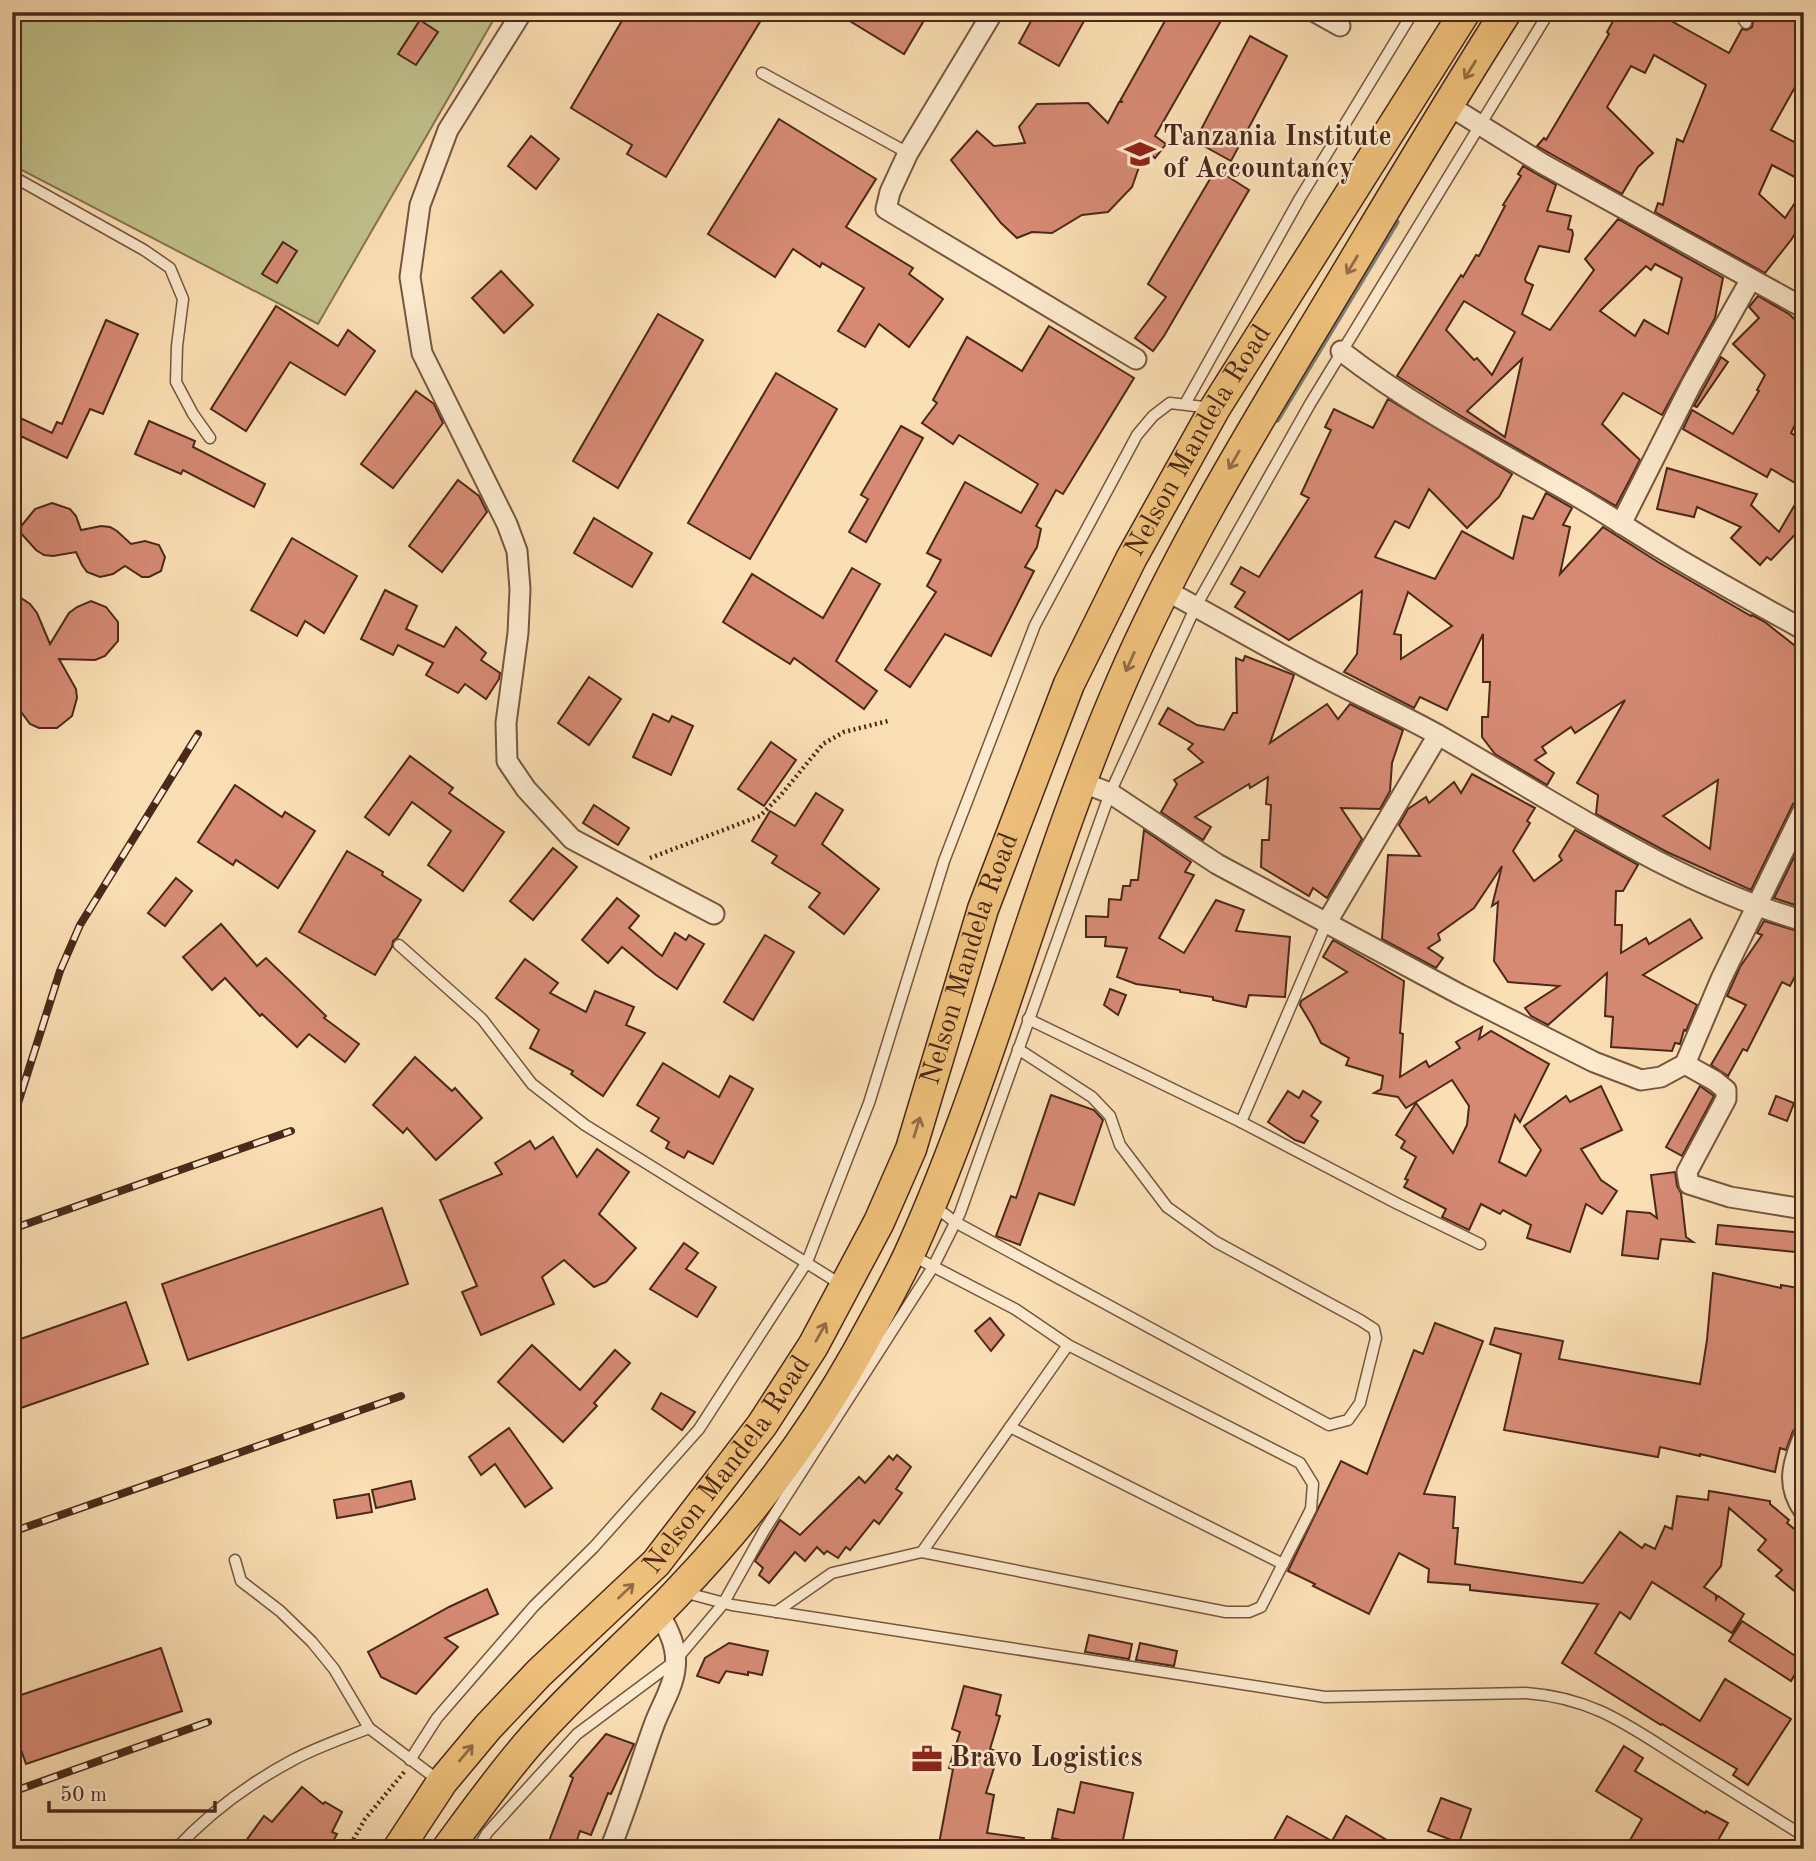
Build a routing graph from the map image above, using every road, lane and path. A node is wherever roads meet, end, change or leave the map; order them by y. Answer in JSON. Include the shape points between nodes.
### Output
{"nodes":[{"id":1,"x":522,"y":12,"type":"edge"},
{"id":2,"x":993,"y":12,"type":"edge"},
{"id":3,"x":1315,"y":12,"type":"edge"},
{"id":4,"x":1413,"y":12,"type":"edge"},
{"id":5,"x":1465,"y":12,"type":"edge"},
{"id":6,"x":1506,"y":12,"type":"edge"},
{"id":7,"x":1549,"y":12,"type":"edge"},
{"id":8,"x":1738,"y":12,"type":"edge"},
{"id":9,"x":1746,"y":23,"type":"dead end"},
{"id":10,"x":1340,"y":26,"type":"dead end"},
{"id":11,"x":762,"y":73,"type":"dead end"},
{"id":12,"x":1448,"y":105,"type":"junction"},
{"id":13,"x":1479,"y":124,"type":"junction"},
{"id":14,"x":908,"y":153,"type":"junction"},
{"id":15,"x":12,"y":176,"type":"edge"},
{"id":16,"x":1751,"y":279,"type":"junction"},
{"id":17,"x":1804,"y":308,"type":"edge"},
{"id":18,"x":1341,"y":351,"type":"junction"},
{"id":19,"x":1136,"y":359,"type":"dead end"},
{"id":20,"x":1185,"y":404,"type":"junction"},
{"id":21,"x":1215,"y":408,"type":"junction"},
{"id":22,"x":210,"y":438,"type":"dead end"},
{"id":23,"x":1621,"y":524,"type":"junction"},
{"id":24,"x":1163,"y":589,"type":"junction"},
{"id":25,"x":1196,"y":606,"type":"junction"},
{"id":26,"x":1804,"y":630,"type":"edge"},
{"id":27,"x":888,"y":721,"type":"dead end"},
{"id":28,"x":1438,"y":735,"type":"junction"},
{"id":29,"x":1081,"y":782,"type":"junction"},
{"id":30,"x":1110,"y":793,"type":"junction"},
{"id":31,"x":1804,"y":809,"type":"edge"},
{"id":32,"x":626,"y":867,"type":"junction"},
{"id":33,"x":1757,"y":907,"type":"junction"},
{"id":34,"x":714,"y":914,"type":"dead end"},
{"id":35,"x":1804,"y":921,"type":"edge"},
{"id":36,"x":1327,"y":922,"type":"junction"},
{"id":37,"x":399,"y":945,"type":"dead end"},
{"id":38,"x":1028,"y":1019,"type":"junction"},
{"id":39,"x":1018,"y":1049,"type":"junction"},
{"id":40,"x":1685,"y":1064,"type":"junction"},
{"id":41,"x":1241,"y":1122,"type":"junction"},
{"id":42,"x":931,"y":1204,"type":"junction"},
{"id":43,"x":1804,"y":1209,"type":"edge"},
{"id":44,"x":955,"y":1222,"type":"junction"},
{"id":45,"x":1480,"y":1244,"type":"dead end"},
{"id":46,"x":921,"y":1260,"type":"junction"},
{"id":47,"x":807,"y":1262,"type":"junction"},
{"id":48,"x":845,"y":1288,"type":"junction"},
{"id":49,"x":1068,"y":1345,"type":"junction"},
{"id":50,"x":1010,"y":1427,"type":"junction"},
{"id":51,"x":1804,"y":1435,"type":"edge"},
{"id":52,"x":1804,"y":1511,"type":"edge"},
{"id":53,"x":922,"y":1552,"type":"junction"},
{"id":54,"x":235,"y":1560,"type":"dead end"},
{"id":55,"x":1283,"y":1564,"type":"junction"},
{"id":56,"x":680,"y":1591,"type":"junction"},
{"id":57,"x":723,"y":1604,"type":"junction"},
{"id":58,"x":776,"y":1612,"type":"junction"},
{"id":59,"x":658,"y":1613,"type":"junction"},
{"id":60,"x":675,"y":1661,"type":"junction"},
{"id":61,"x":369,"y":1728,"type":"junction"},
{"id":62,"x":410,"y":1760,"type":"junction"},
{"id":63,"x":442,"y":1782,"type":"junction"},
{"id":64,"x":1804,"y":1836,"type":"edge"},
{"id":65,"x":176,"y":1849,"type":"edge"},
{"id":66,"x":398,"y":1849,"type":"edge"},
{"id":67,"x":447,"y":1849,"type":"edge"},
{"id":68,"x":478,"y":1849,"type":"edge"},
{"id":69,"x":610,"y":1849,"type":"edge"}],
"edges":[{"from":1,"to":32,"type":"street","via":[[448,130],[420,205],[410,277],[422,353],[517,551],[520,600],[506,723],[507,761],[572,839]]},
{"from":2,"to":14,"type":"street"},
{"from":3,"to":10,"type":"street"},
{"from":4,"to":20,"type":"lane","via":[[1300,198]]},
{"from":5,"to":21,"type":"main road","name":"Nelson Mandela Road"},
{"from":6,"to":12,"type":"main road","name":"Nelson Mandela Road","one_way":true},
{"from":7,"to":13,"type":"lane"},
{"from":8,"to":9,"type":"lane"},
{"from":11,"to":14,"type":"lane"},
{"from":12,"to":13,"type":"street"},
{"from":12,"to":24,"type":"main road","name":"Nelson Mandela Road","one_way":true,"via":[[1236,457]]},
{"from":13,"to":16,"type":"street"},
{"from":13,"to":18,"type":"lane"},
{"from":14,"to":19,"type":"street","via":[[887,209]]},
{"from":15,"to":22,"type":"lane","via":[[170,268],[183,299],[176,382]]},
{"from":16,"to":17,"type":"street"},
{"from":16,"to":23,"type":"street"},
{"from":18,"to":23,"type":"street","via":[[1400,395]]},
{"from":18,"to":25,"type":"lane"},
{"from":20,"to":21,"type":"lane"},
{"from":20,"to":47,"type":"lane","via":[[1170,403],[1138,435],[1035,625],[944,861],[869,1103]]},
{"from":48,"to":21,"type":"main road","name":"Nelson Mandela Road","one_way":true,"via":[[911,1149],[983,909],[1069,684],[1131,559]]},
{"from":23,"to":26,"type":"street"},
{"from":24,"to":25,"type":"street"},
{"from":24,"to":29,"type":"main road","name":"Nelson Mandela Road","one_way":true},
{"from":25,"to":28,"type":"street"},
{"from":25,"to":30,"type":"lane"},
{"from":27,"to":32,"type":"path","via":[[844,732],[823,744],[760,816]]},
{"from":28,"to":33,"type":"street","via":[[1582,822]]},
{"from":28,"to":36,"type":"street"},
{"from":29,"to":30,"type":"street"},
{"from":29,"to":42,"type":"main road","name":"Nelson Mandela Road"},
{"from":30,"to":36,"type":"street","via":[[1217,864]]},
{"from":30,"to":38,"type":"lane"},
{"from":31,"to":33,"type":"street"},
{"from":32,"to":34,"type":"street"},
{"from":33,"to":35,"type":"street"},
{"from":33,"to":40,"type":"street"},
{"from":36,"to":40,"type":"street","via":[[1459,994],[1621,1073],[1641,1080],[1661,1077]]},
{"from":36,"to":41,"type":"lane"},
{"from":37,"to":47,"type":"lane","via":[[482,1019],[532,1084],[584,1125]]},
{"from":38,"to":39,"type":"lane"},
{"from":38,"to":41,"type":"lane"},
{"from":39,"to":44,"type":"lane"},
{"from":39,"to":44,"type":"lane","via":[[1092,1097],[1110,1116],[1119,1145],[1167,1207],[1216,1242],[1374,1329],[1374,1349],[1360,1403],[1348,1420],[1329,1426]]},
{"from":40,"to":43,"type":"street","via":[[1726,1090],[1726,1099],[1686,1172],[1689,1184],[1730,1197]]},
{"from":41,"to":45,"type":"lane"},
{"from":42,"to":44,"type":"lane"},
{"from":42,"to":46,"type":"main road","name":"Nelson Mandela Road"},
{"from":44,"to":46,"type":"lane"},
{"from":46,"to":49,"type":"lane","via":[[1015,1309]]},
{"from":46,"to":56,"type":"main road","name":"Nelson Mandela Road","via":[[813,1424],[744,1518]]},
{"from":46,"to":57,"type":"lane"},
{"from":47,"to":48,"type":"lane"},
{"from":47,"to":62,"type":"lane","via":[[699,1429],[594,1547],[534,1606],[437,1718]]},
{"from":63,"to":48,"type":"main road","name":"Nelson Mandela Road","one_way":true,"via":[[539,1673],[664,1553],[762,1425]]},
{"from":49,"to":50,"type":"lane"},
{"from":49,"to":55,"type":"lane","via":[[1300,1463],[1313,1484],[1311,1509]]},
{"from":50,"to":53,"type":"lane"},
{"from":50,"to":55,"type":"lane"},
{"from":51,"to":52,"type":"street","via":[[1791,1482]]},
{"from":53,"to":55,"type":"lane","via":[[1226,1612],[1261,1607]]},
{"from":53,"to":58,"type":"lane","via":[[832,1573]]},
{"from":54,"to":61,"type":"lane","via":[[241,1581],[281,1611],[319,1651]]},
{"from":56,"to":57,"type":"lane"},
{"from":56,"to":59,"type":"main road","name":"Nelson Mandela Road"},
{"from":57,"to":58,"type":"lane"},
{"from":57,"to":60,"type":"lane"},
{"from":58,"to":64,"type":"lane","via":[[1325,1697],[1554,1695],[1615,1716]]},
{"from":59,"to":60,"type":"street","via":[[675,1649]]},
{"from":59,"to":67,"type":"main road","name":"Nelson Mandela Road","via":[[534,1738]]},
{"from":60,"to":68,"type":"lane","via":[[577,1734],[487,1833]]},
{"from":60,"to":69,"type":"street"},
{"from":61,"to":62,"type":"lane"},
{"from":61,"to":65,"type":"lane","via":[[295,1759],[243,1790]]},
{"from":62,"to":63,"type":"lane"},
{"from":63,"to":66,"type":"main road","name":"Nelson Mandela Road"}]}
